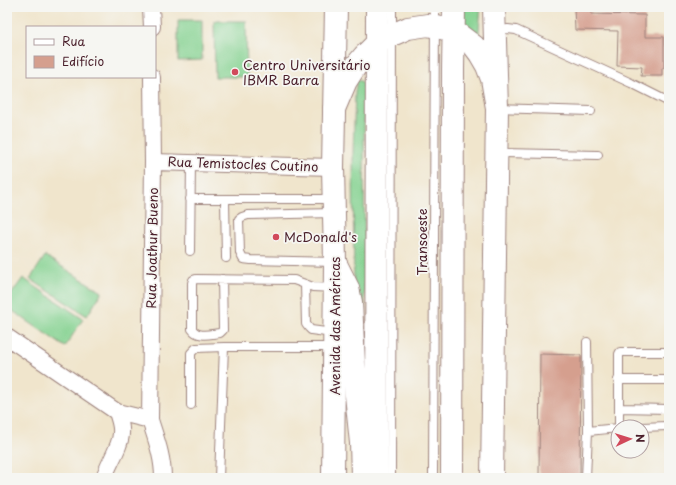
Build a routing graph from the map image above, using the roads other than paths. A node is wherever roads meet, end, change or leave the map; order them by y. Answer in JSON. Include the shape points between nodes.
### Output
{"nodes":[{"id":1,"x":151,"y":7,"type":"edge"},
{"id":2,"x":336,"y":7,"type":"edge"},
{"id":3,"x":378,"y":7,"type":"edge"},
{"id":4,"x":392,"y":7,"type":"edge"},
{"id":5,"x":454,"y":7,"type":"edge"},
{"id":6,"x":494,"y":7,"type":"edge"},
{"id":7,"x":441,"y":22,"type":"edge"},
{"id":8,"x":152,"y":26,"type":"edge"},
{"id":9,"x":494,"y":31,"type":"junction"},
{"id":10,"x":384,"y":39,"type":"junction"},
{"id":11,"x":152,"y":78,"type":"edge"},
{"id":12,"x":669,"y":102,"type":"edge"},
{"id":13,"x":497,"y":108,"type":"junction"},
{"id":14,"x":334,"y":109,"type":"junction"},
{"id":15,"x":591,"y":111,"type":"dead end"},
{"id":16,"x":496,"y":153,"type":"junction"},
{"id":17,"x":598,"y":155,"type":"dead end"},
{"id":18,"x":154,"y":162,"type":"junction"},
{"id":19,"x":191,"y":162,"type":"junction"},
{"id":20,"x":334,"y":166,"type":"junction"},
{"id":21,"x":190,"y":199,"type":"junction"},
{"id":22,"x":225,"y":199,"type":"junction"},
{"id":23,"x":334,"y":206,"type":"junction"},
{"id":24,"x":190,"y":251,"type":"dead end"},
{"id":25,"x":226,"y":258,"type":"dead end"},
{"id":26,"x":335,"y":262,"type":"junction"},
{"id":27,"x":222,"y":279,"type":"junction"},
{"id":28,"x":305,"y":284,"type":"junction"},
{"id":29,"x":335,"y":288,"type":"junction"},
{"id":30,"x":7,"y":337,"type":"edge"},
{"id":31,"x":335,"y":340,"type":"junction"},
{"id":32,"x":587,"y":342,"type":"dead end"},
{"id":33,"x":224,"y":347,"type":"junction"},
{"id":34,"x":669,"y":352,"type":"edge"},
{"id":35,"x":618,"y":380,"type":"junction"},
{"id":36,"x":669,"y":380,"type":"edge"},
{"id":37,"x":191,"y":405,"type":"dead end"},
{"id":38,"x":619,"y":408,"type":"junction"},
{"id":39,"x":669,"y":409,"type":"edge"},
{"id":40,"x":117,"y":412,"type":"junction"},
{"id":41,"x":618,"y":419,"type":"edge"},
{"id":42,"x":150,"y":420,"type":"junction"},
{"id":43,"x":669,"y":426,"type":"edge"},
{"id":44,"x":650,"y":427,"type":"edge"},
{"id":45,"x":610,"y":428,"type":"edge"},
{"id":46,"x":588,"y":431,"type":"junction"},
{"id":47,"x":104,"y":478,"type":"edge"},
{"id":48,"x":162,"y":478,"type":"edge"},
{"id":49,"x":219,"y":478,"type":"edge"},
{"id":50,"x":334,"y":478,"type":"edge"},
{"id":51,"x":362,"y":478,"type":"edge"},
{"id":52,"x":376,"y":478,"type":"edge"},
{"id":53,"x":391,"y":478,"type":"edge"},
{"id":54,"x":433,"y":478,"type":"edge"},
{"id":55,"x":452,"y":478,"type":"edge"},
{"id":56,"x":492,"y":478,"type":"edge"},
{"id":57,"x":586,"y":478,"type":"edge"}],
"edges":[{"from":1,"to":8,"type":"street"},
{"from":2,"to":14,"type":"main road","name":"Avenida das Américas"},
{"from":3,"to":10,"type":"main road"},
{"from":4,"to":10,"type":"lane"},
{"from":5,"to":7,"type":"main road"},
{"from":6,"to":9,"type":"main road"},
{"from":7,"to":10,"type":"main road","via":[[408,28]]},
{"from":7,"to":13,"type":"main road","via":[[474,46],[480,54],[492,79]]},
{"from":7,"to":54,"type":"lane","name":"Transoeste","via":[[434,67]]},
{"from":7,"to":55,"type":"main road","via":[[453,69]]},
{"from":9,"to":12,"type":"lane","via":[[516,30]]},
{"from":9,"to":13,"type":"main road"},
{"from":10,"to":14,"type":"main road","via":[[364,56],[352,72]]},
{"from":10,"to":52,"type":"main road"},
{"from":10,"to":53,"type":"lane"},
{"from":11,"to":18,"type":"street","name":"Rua Joathur Bueno"},
{"from":13,"to":15,"type":"lane"},
{"from":13,"to":16,"type":"main road"},
{"from":14,"to":20,"type":"main road","name":"Avenida das Américas"},
{"from":16,"to":17,"type":"lane"},
{"from":16,"to":56,"type":"main road"},
{"from":18,"to":19,"type":"street","name":"Rua Temistocles Coutino"},
{"from":18,"to":42,"type":"street","name":"Rua Joathur Bueno"},
{"from":19,"to":20,"type":"street","name":"Rua Temistocles Coutino"},
{"from":19,"to":21,"type":"lane"},
{"from":20,"to":23,"type":"main road","name":"Avenida das Américas"},
{"from":21,"to":22,"type":"lane"},
{"from":21,"to":24,"type":"lane"},
{"from":22,"to":23,"type":"lane"},
{"from":22,"to":25,"type":"lane"},
{"from":23,"to":26,"type":"main road","name":"Avenida das Américas"},
{"from":23,"to":26,"type":"lane","via":[[242,217],[240,253],[244,259],[251,260]]},
{"from":26,"to":29,"type":"main road","name":"Avenida das Américas"},
{"from":26,"to":51,"type":"main road","via":[[348,288],[351,302]]},
{"from":27,"to":27,"type":"lane","via":[[193,280],[194,332],[201,335],[220,333],[223,330]]},
{"from":27,"to":28,"type":"lane","via":[[294,280]]},
{"from":28,"to":29,"type":"lane"},
{"from":28,"to":31,"type":"lane","via":[[306,324],[311,330]]},
{"from":29,"to":31,"type":"main road","name":"Avenida das Américas"},
{"from":30,"to":40,"type":"street"},
{"from":31,"to":33,"type":"lane"},
{"from":31,"to":50,"type":"main road","name":"Avenida das Américas"},
{"from":32,"to":46,"type":"lane"},
{"from":33,"to":37,"type":"lane","via":[[196,348],[191,353]]},
{"from":33,"to":49,"type":"lane"},
{"from":34,"to":35,"type":"lane","via":[[620,352]]},
{"from":35,"to":36,"type":"lane"},
{"from":35,"to":38,"type":"lane"},
{"from":38,"to":39,"type":"lane"},
{"from":38,"to":41,"type":"lane"},
{"from":40,"to":42,"type":"street"},
{"from":40,"to":47,"type":"street","via":[[122,434]]},
{"from":42,"to":48,"type":"street","name":"Rua Joathur Bueno","via":[[160,453]]},
{"from":43,"to":44,"type":"lane"},
{"from":45,"to":46,"type":"lane"},
{"from":46,"to":57,"type":"lane"}]}
